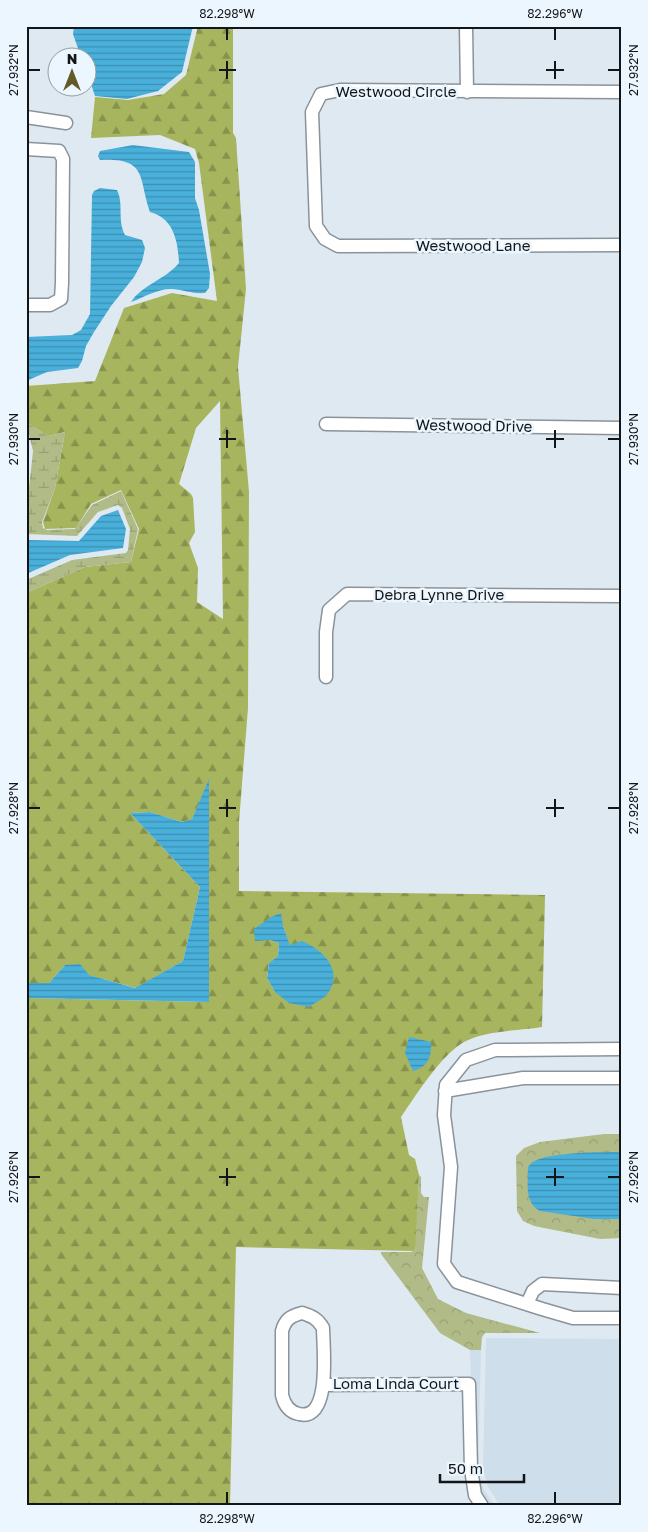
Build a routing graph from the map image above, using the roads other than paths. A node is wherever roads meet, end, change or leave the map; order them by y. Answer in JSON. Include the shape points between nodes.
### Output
{"nodes":[{"id":1,"x":466,"y":26,"type":"edge"},
{"id":2,"x":467,"y":92,"type":"junction"},
{"id":3,"x":622,"y":92,"type":"edge"},
{"id":4,"x":26,"y":117,"type":"edge"},
{"id":5,"x":66,"y":123,"type":"dead end"},
{"id":6,"x":26,"y":149,"type":"edge"},
{"id":7,"x":325,"y":239,"type":"joint"},
{"id":8,"x":622,"y":246,"type":"edge"},
{"id":9,"x":26,"y":305,"type":"edge"},
{"id":10,"x":326,"y":424,"type":"dead end"},
{"id":11,"x":622,"y":428,"type":"edge"},
{"id":12,"x":622,"y":596,"type":"edge"},
{"id":13,"x":326,"y":677,"type":"dead end"},
{"id":14,"x":622,"y":1049,"type":"edge"},
{"id":15,"x":622,"y":1078,"type":"edge"},
{"id":16,"x":445,"y":1091,"type":"junction"},
{"id":17,"x":622,"y":1288,"type":"edge"},
{"id":18,"x":527,"y":1304,"type":"junction"},
{"id":19,"x":622,"y":1318,"type":"edge"},
{"id":20,"x":323,"y":1385,"type":"junction"},
{"id":21,"x":482,"y":1506,"type":"edge"}],
"edges":[{"from":1,"to":2,"type":"street"},
{"from":2,"to":3,"type":"street","name":"Westwood Circle"},
{"from":2,"to":7,"type":"street","name":"Westwood Circle","via":[[340,90],[321,94],[312,112],[316,226]]},
{"from":4,"to":5,"type":"street"},
{"from":6,"to":9,"type":"street","via":[[60,151],[63,159],[61,299],[50,305]]},
{"from":7,"to":8,"type":"street","name":"Westwood Lane","via":[[338,246]]},
{"from":10,"to":11,"type":"street","name":"Westwood Drive"},
{"from":12,"to":13,"type":"street","name":"Debra Lynne Drive","via":[[347,594],[329,610]]},
{"from":14,"to":16,"type":"street","via":[[495,1050],[466,1060],[446,1085]]},
{"from":15,"to":16,"type":"street","via":[[523,1078]]},
{"from":16,"to":18,"type":"street","via":[[444,1115],[452,1167],[444,1264],[457,1282]]},
{"from":17,"to":18,"type":"street","via":[[542,1284],[533,1291]]},
{"from":18,"to":19,"type":"street","via":[[573,1318]]},
{"from":20,"to":20,"type":"street","via":[[323,1328],[311,1316],[293,1315],[284,1322],[282,1331],[284,1403],[290,1410],[308,1414],[316,1409]]},
{"from":20,"to":21,"type":"street","name":"Loma Linda Court","via":[[469,1384],[470,1469],[475,1495]]}]}
